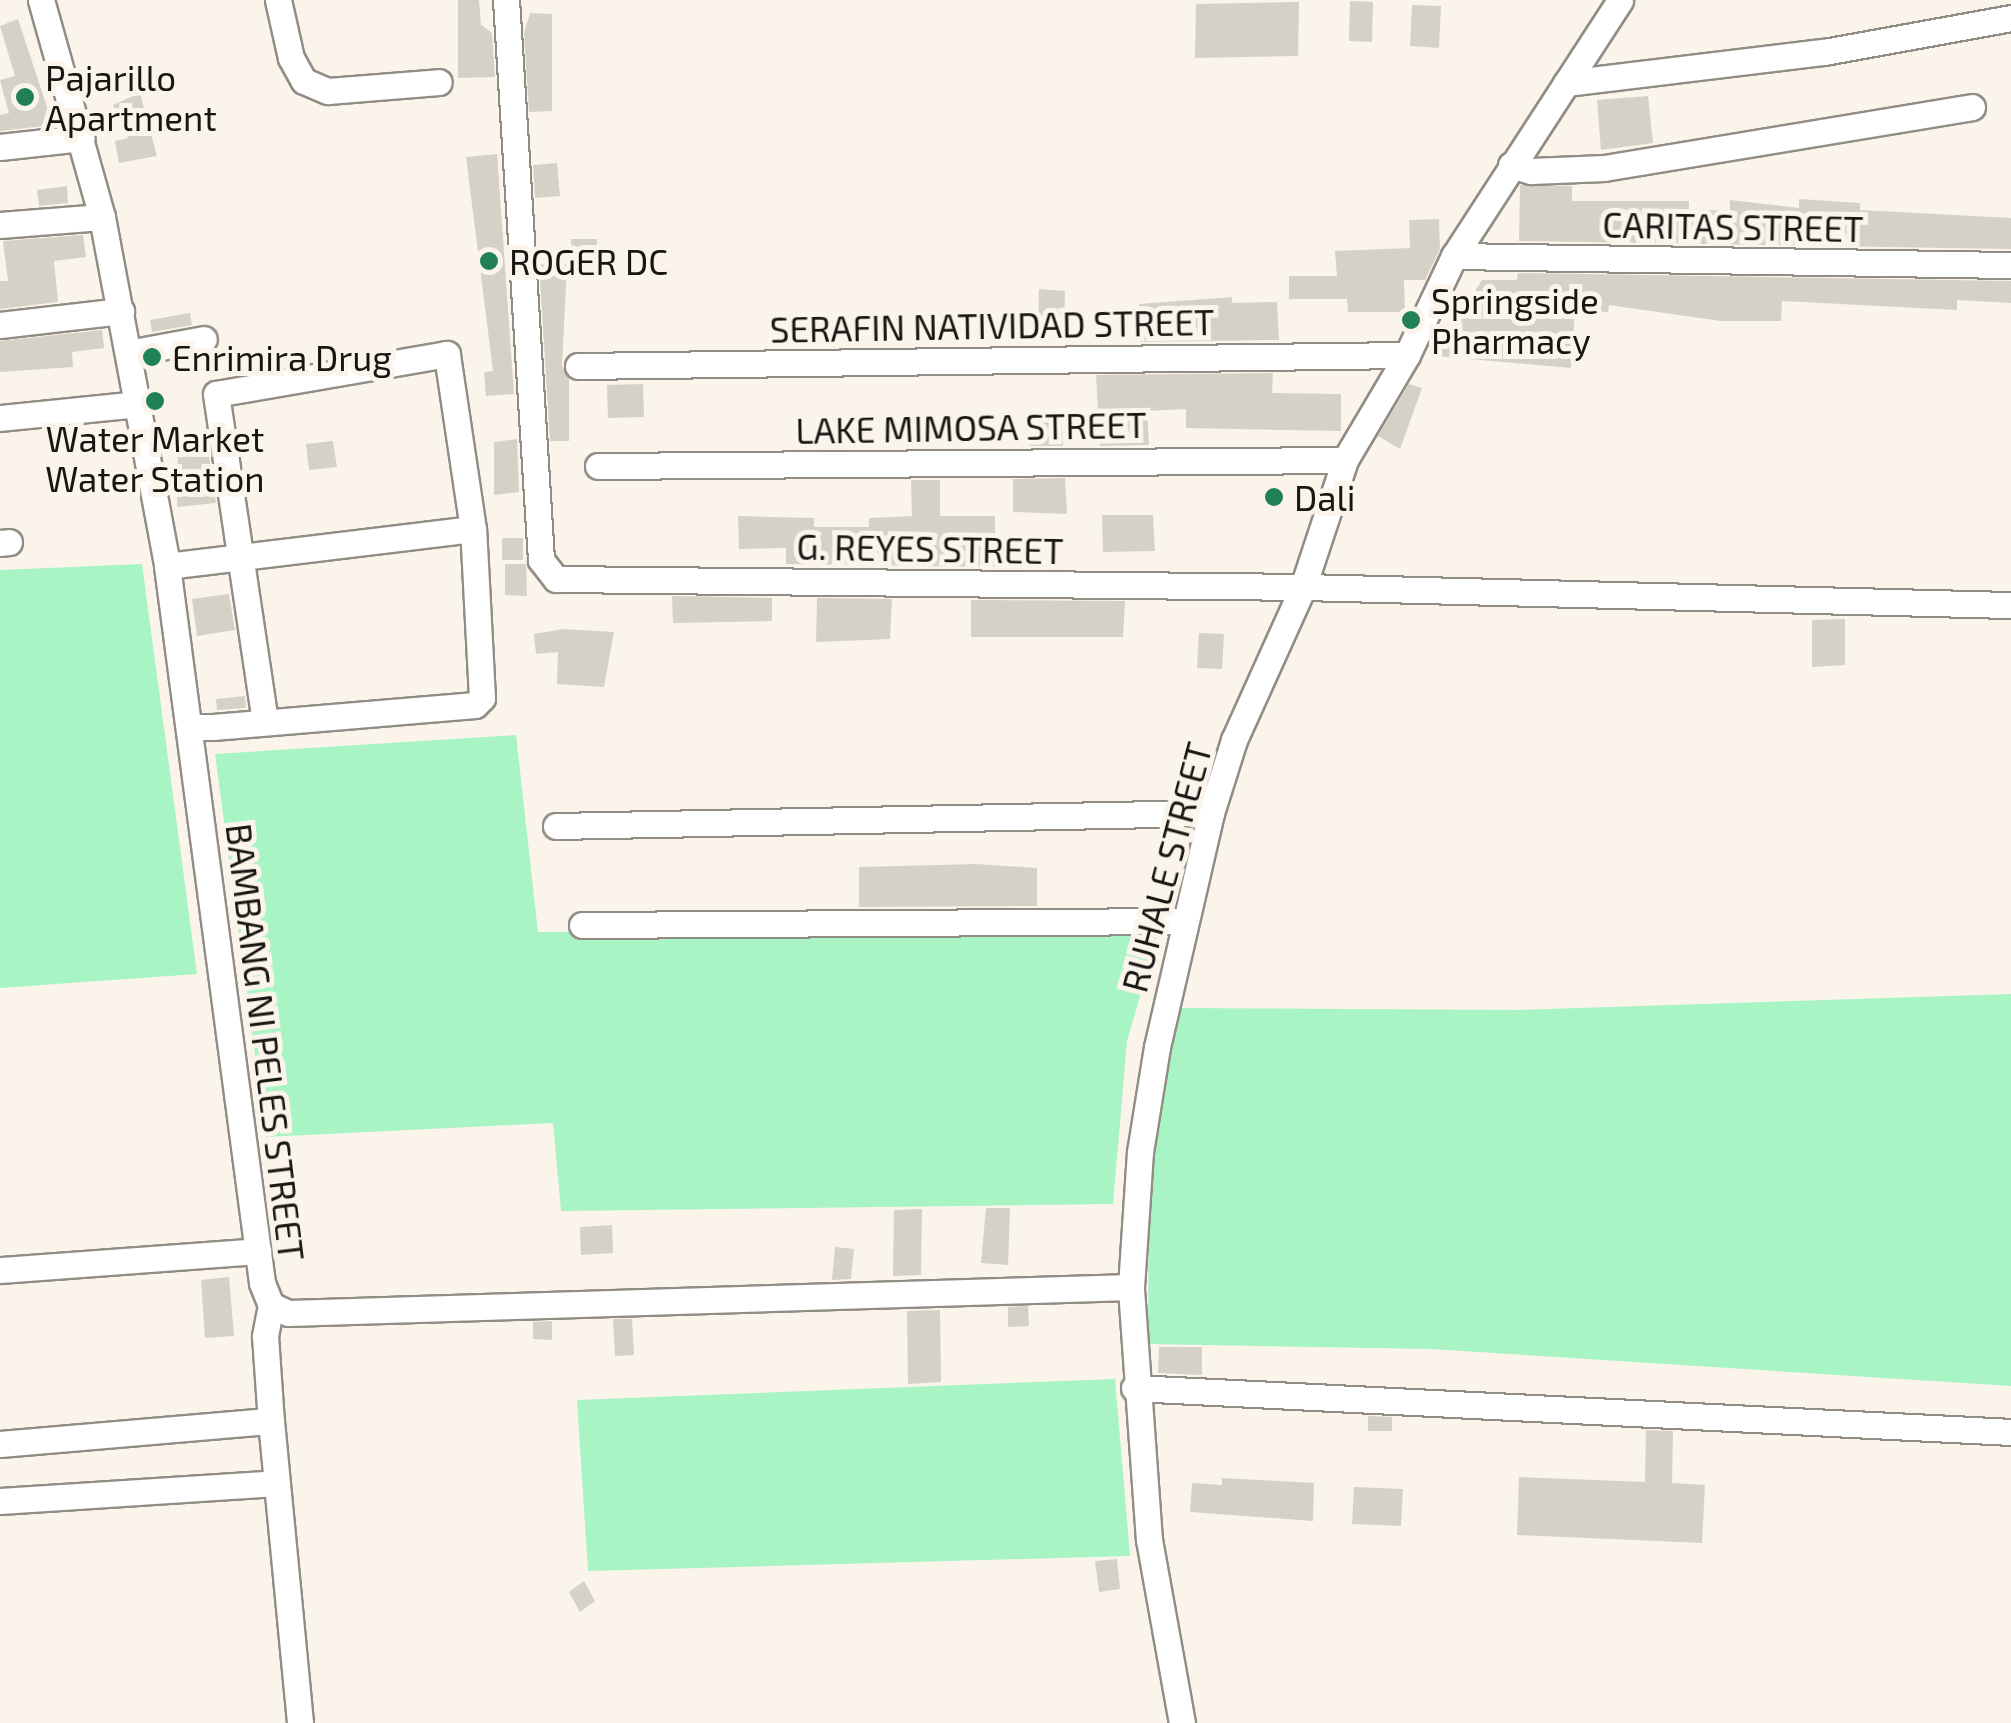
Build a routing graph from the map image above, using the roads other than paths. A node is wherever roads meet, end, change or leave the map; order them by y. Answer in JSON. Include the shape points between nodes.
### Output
{"nodes":[{"id":1,"x":41,"y":0,"type":"edge"},
{"id":2,"x":278,"y":0,"type":"edge"},
{"id":3,"x":506,"y":0,"type":"edge"},
{"id":4,"x":1620,"y":0,"type":"edge"},
{"id":5,"x":2011,"y":18,"type":"edge"},
{"id":6,"x":438,"y":82,"type":"dead end"},
{"id":7,"x":1566,"y":83,"type":"junction"},
{"id":8,"x":1972,"y":107,"type":"dead end"},
{"id":9,"x":82,"y":138,"type":"junction"},
{"id":10,"x":0,"y":147,"type":"edge"},
{"id":11,"x":1511,"y":165,"type":"junction"},
{"id":12,"x":102,"y":217,"type":"junction"},
{"id":13,"x":0,"y":225,"type":"edge"},
{"id":14,"x":1454,"y":256,"type":"junction"},
{"id":15,"x":2011,"y":265,"type":"edge"},
{"id":16,"x":121,"y":311,"type":"junction"},
{"id":17,"x":0,"y":325,"type":"edge"},
{"id":18,"x":204,"y":340,"type":"dead end"},
{"id":19,"x":128,"y":353,"type":"junction"},
{"id":20,"x":1407,"y":355,"type":"junction"},
{"id":21,"x":578,"y":366,"type":"dead end"},
{"id":22,"x":138,"y":404,"type":"junction"},
{"id":23,"x":0,"y":418,"type":"edge"},
{"id":24,"x":1345,"y":460,"type":"junction"},
{"id":25,"x":598,"y":466,"type":"dead end"},
{"id":26,"x":473,"y":529,"type":"junction"},
{"id":27,"x":240,"y":558,"type":"junction"},
{"id":28,"x":166,"y":566,"type":"junction"},
{"id":29,"x":1302,"y":587,"type":"junction"},
{"id":30,"x":2011,"y":605,"type":"edge"},
{"id":31,"x":265,"y":722,"type":"junction"},
{"id":32,"x":190,"y":728,"type":"junction"},
{"id":33,"x":1211,"y":813,"type":"junction"},
{"id":34,"x":556,"y":826,"type":"dead end"},
{"id":35,"x":1183,"y":921,"type":"junction"},
{"id":36,"x":582,"y":925,"type":"dead end"},
{"id":37,"x":258,"y":1252,"type":"junction"},
{"id":38,"x":0,"y":1270,"type":"edge"},
{"id":39,"x":1131,"y":1287,"type":"junction"},
{"id":40,"x":271,"y":1305,"type":"junction"},
{"id":41,"x":1134,"y":1388,"type":"junction"},
{"id":42,"x":271,"y":1421,"type":"junction"},
{"id":43,"x":2011,"y":1432,"type":"edge"},
{"id":44,"x":0,"y":1444,"type":"edge"},
{"id":45,"x":276,"y":1483,"type":"junction"},
{"id":46,"x":0,"y":1501,"type":"edge"},
{"id":47,"x":300,"y":1723,"type":"edge"},
{"id":48,"x":1182,"y":1723,"type":"edge"}],
"edges":[{"from":1,"to":9,"type":"street","name":"BAMBANG NI PELES STREET"},
{"from":2,"to":6,"type":"street","via":[[290,58],[304,81],[328,92]]},
{"from":3,"to":29,"type":"street","name":"G. REYES STREET","via":[[541,560],[556,579]]},
{"from":4,"to":7,"type":"street","name":"RUHALE STREET"},
{"from":5,"to":7,"type":"street","via":[[1824,52]]},
{"from":7,"to":11,"type":"street","name":"RUHALE STREET"},
{"from":8,"to":11,"type":"street","via":[[1604,168],[1531,171]]},
{"from":9,"to":10,"type":"street"},
{"from":9,"to":12,"type":"street","name":"BAMBANG NI PELES STREET"},
{"from":11,"to":14,"type":"street","name":"RUHALE STREET"},
{"from":12,"to":13,"type":"street"},
{"from":12,"to":16,"type":"street","name":"BAMBANG NI PELES STREET"},
{"from":14,"to":15,"type":"street","name":"CARITAS STREET"},
{"from":14,"to":20,"type":"street","name":"RUHALE STREET"},
{"from":16,"to":17,"type":"street"},
{"from":16,"to":19,"type":"street","name":"BAMBANG NI PELES STREET"},
{"from":18,"to":19,"type":"street"},
{"from":19,"to":22,"type":"street","name":"BAMBANG NI PELES STREET"},
{"from":20,"to":21,"type":"street","name":"SERAFIN NATIVIDAD STREET"},
{"from":20,"to":24,"type":"street","name":"RUHALE STREET"},
{"from":22,"to":23,"type":"street"},
{"from":22,"to":28,"type":"street","name":"BAMBANG NI PELES STREET"},
{"from":24,"to":25,"type":"street","name":"LAKE MIMOSA STREET"},
{"from":24,"to":29,"type":"street","name":"RUHALE STREET"},
{"from":26,"to":27,"type":"street"},
{"from":26,"to":27,"type":"street","via":[[450,358],[441,352],[216,394]]},
{"from":26,"to":31,"type":"street","via":[[486,686],[475,706]]},
{"from":27,"to":28,"type":"street"},
{"from":27,"to":31,"type":"street"},
{"from":28,"to":32,"type":"street","name":"BAMBANG NI PELES STREET"},
{"from":29,"to":30,"type":"street","name":"G. REYES STREET"},
{"from":29,"to":33,"type":"street","name":"RUHALE STREET","via":[[1234,740]]},
{"from":31,"to":32,"type":"street"},
{"from":32,"to":37,"type":"street","name":"BAMBANG NI PELES STREET"},
{"from":33,"to":34,"type":"street"},
{"from":33,"to":35,"type":"street","name":"RUHALE STREET"},
{"from":35,"to":36,"type":"street"},
{"from":35,"to":39,"type":"street","name":"RUHALE STREET","via":[[1140,1152]]},
{"from":37,"to":38,"type":"street"},
{"from":37,"to":40,"type":"street","name":"BAMBANG NI PELES STREET"},
{"from":39,"to":40,"type":"street","name":"BAMBANG NI PELES STREET","via":[[288,1313]]},
{"from":39,"to":41,"type":"street","name":"RUHALE STREET"},
{"from":40,"to":42,"type":"street","via":[[265,1336]]},
{"from":41,"to":43,"type":"street"},
{"from":41,"to":48,"type":"street","name":"RUHALE STREET","via":[[1148,1540]]},
{"from":42,"to":44,"type":"street"},
{"from":42,"to":45,"type":"street"},
{"from":45,"to":46,"type":"street"},
{"from":45,"to":47,"type":"street"}]}
